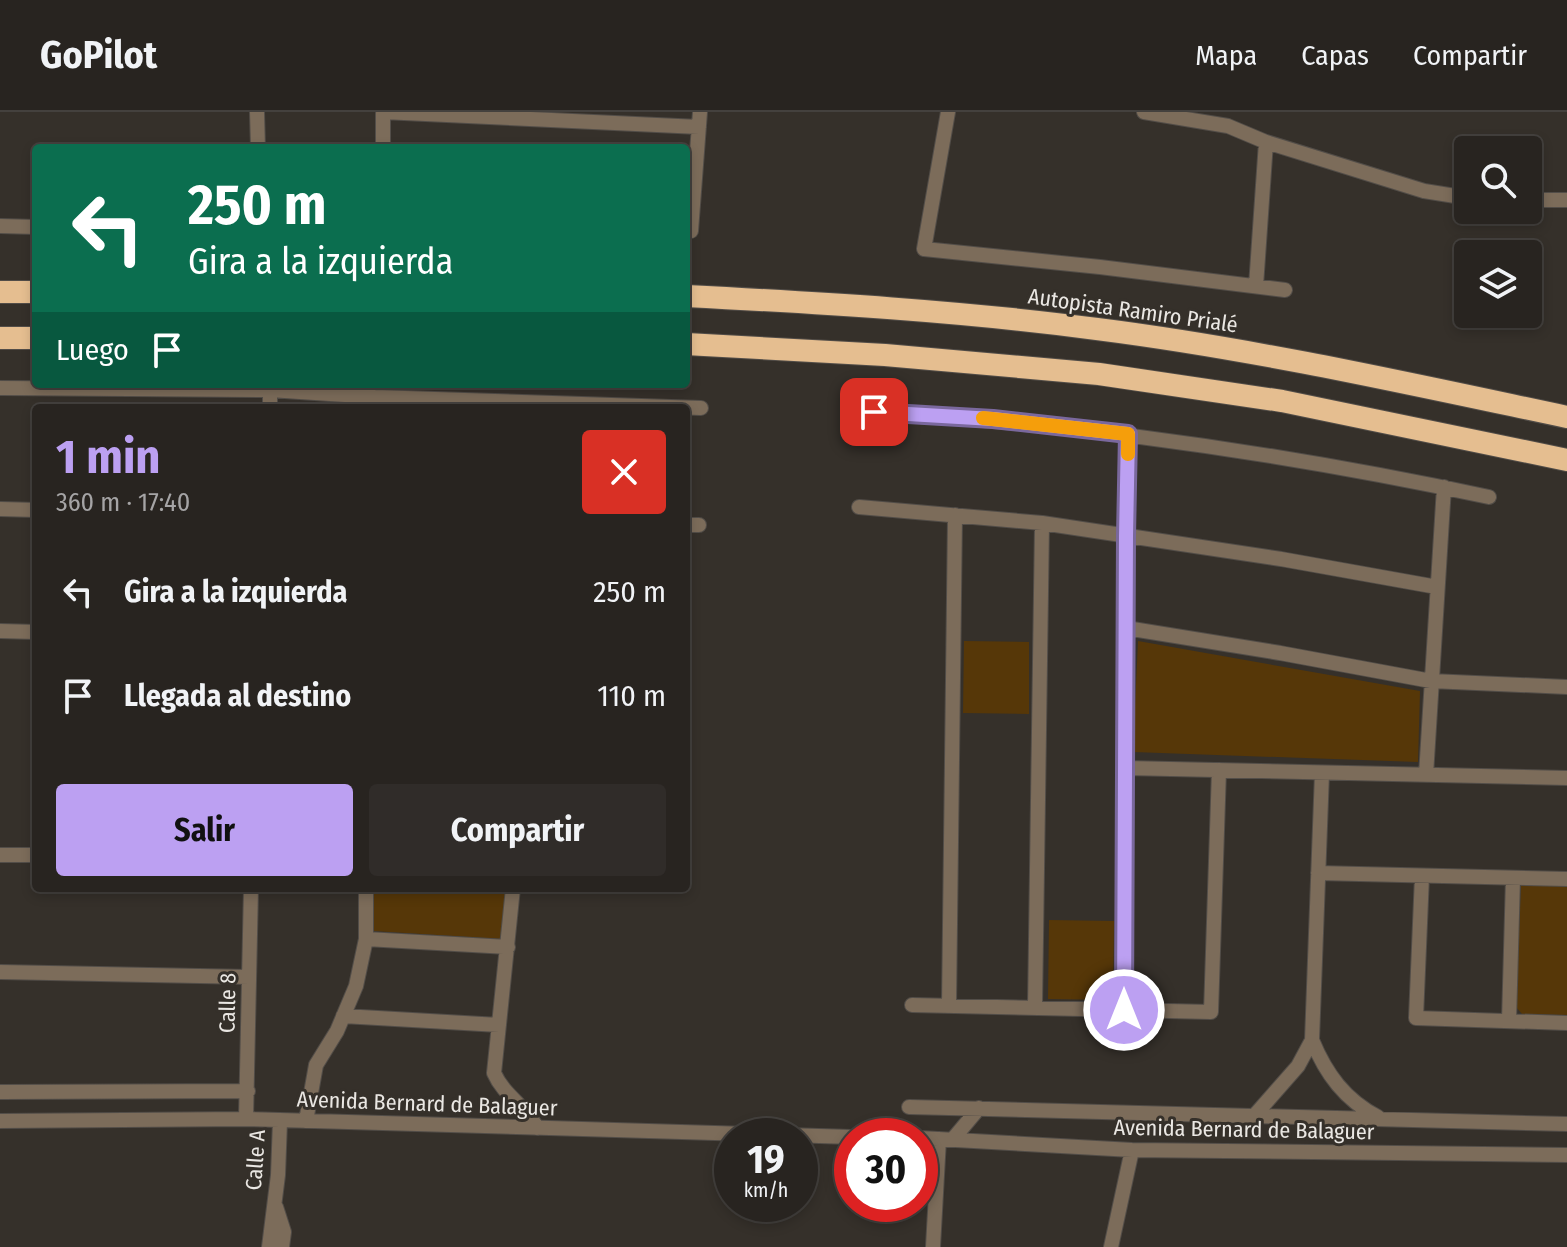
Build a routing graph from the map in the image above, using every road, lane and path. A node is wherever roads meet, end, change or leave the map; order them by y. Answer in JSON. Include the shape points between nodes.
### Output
{"nodes":[{"id":1,"x":257,"y":112,"type":"edge"},
{"id":2,"x":383,"y":112,"type":"edge"},
{"id":3,"x":948,"y":112,"type":"edge"},
{"id":4,"x":1144,"y":112,"type":"edge"},
{"id":5,"x":699,"y":120,"type":"edge"},
{"id":6,"x":1266,"y":142,"type":"junction"},
{"id":7,"x":258,"y":144,"type":"edge"},
{"id":8,"x":383,"y":144,"type":"edge"},
{"id":9,"x":1454,"y":196,"type":"edge"},
{"id":10,"x":1542,"y":200,"type":"edge"},
{"id":11,"x":1567,"y":200,"type":"edge"},
{"id":12,"x":0,"y":226,"type":"edge"},
{"id":13,"x":32,"y":227,"type":"edge"},
{"id":14,"x":690,"y":231,"type":"edge"},
{"id":15,"x":1256,"y":286,"type":"junction"},
{"id":16,"x":1285,"y":290,"type":"dead end"},
{"id":17,"x":0,"y":292,"type":"edge"},
{"id":18,"x":32,"y":292,"type":"edge"},
{"id":19,"x":690,"y":296,"type":"edge"},
{"id":20,"x":0,"y":338,"type":"edge"},
{"id":21,"x":32,"y":338,"type":"edge"},
{"id":22,"x":690,"y":344,"type":"edge"},
{"id":23,"x":0,"y":388,"type":"edge"},
{"id":24,"x":270,"y":390,"type":"junction"},
{"id":25,"x":375,"y":403,"type":"edge"},
{"id":26,"x":270,"y":404,"type":"edge"},
{"id":27,"x":435,"y":404,"type":"edge"},
{"id":28,"x":690,"y":408,"type":"edge"},
{"id":29,"x":701,"y":408,"type":"dead end"},
{"id":30,"x":874,"y":412,"type":"dead end"},
{"id":31,"x":1567,"y":417,"type":"edge"},
{"id":32,"x":1128,"y":434,"type":"junction"},
{"id":33,"x":1567,"y":460,"type":"edge"},
{"id":34,"x":1444,"y":487,"type":"junction"},
{"id":35,"x":1489,"y":497,"type":"dead end"},
{"id":36,"x":859,"y":507,"type":"dead end"},
{"id":37,"x":0,"y":509,"type":"edge"},
{"id":38,"x":32,"y":510,"type":"edge"},
{"id":39,"x":955,"y":515,"type":"junction"},
{"id":40,"x":1042,"y":523,"type":"junction"},
{"id":41,"x":1126,"y":536,"type":"junction"},
{"id":42,"x":1437,"y":587,"type":"junction"},
{"id":43,"x":1126,"y":628,"type":"junction"},
{"id":44,"x":0,"y":631,"type":"edge"},
{"id":45,"x":32,"y":632,"type":"edge"},
{"id":46,"x":1431,"y":681,"type":"junction"},
{"id":47,"x":1567,"y":687,"type":"edge"},
{"id":48,"x":1126,"y":768,"type":"junction"},
{"id":49,"x":1219,"y":770,"type":"junction"},
{"id":50,"x":1322,"y":773,"type":"junction"},
{"id":51,"x":1426,"y":775,"type":"junction"},
{"id":52,"x":1567,"y":778,"type":"edge"},
{"id":53,"x":0,"y":855,"type":"edge"},
{"id":54,"x":32,"y":855,"type":"edge"},
{"id":55,"x":1318,"y":873,"type":"junction"},
{"id":56,"x":1422,"y":876,"type":"junction"},
{"id":57,"x":1513,"y":878,"type":"junction"},
{"id":58,"x":1567,"y":879,"type":"edge"},
{"id":59,"x":251,"y":892,"type":"edge"},
{"id":60,"x":366,"y":892,"type":"edge"},
{"id":61,"x":513,"y":892,"type":"edge"},
{"id":62,"x":366,"y":939,"type":"junction"},
{"id":63,"x":508,"y":947,"type":"junction"},
{"id":64,"x":0,"y":972,"type":"edge"},
{"id":65,"x":249,"y":977,"type":"junction"},
{"id":66,"x":912,"y":1005,"type":"dead end"},
{"id":67,"x":949,"y":1006,"type":"junction"},
{"id":68,"x":1035,"y":1008,"type":"junction"},
{"id":69,"x":1124,"y":1010,"type":"junction"},
{"id":70,"x":343,"y":1016,"type":"junction"},
{"id":71,"x":1509,"y":1021,"type":"junction"},
{"id":72,"x":1567,"y":1023,"type":"edge"},
{"id":73,"x":499,"y":1025,"type":"junction"},
{"id":74,"x":1312,"y":1040,"type":"junction"},
{"id":75,"x":248,"y":1091,"type":"junction"},
{"id":76,"x":0,"y":1092,"type":"edge"},
{"id":77,"x":909,"y":1107,"type":"dead end"},
{"id":78,"x":979,"y":1108,"type":"junction"},
{"id":79,"x":1254,"y":1116,"type":"junction"},
{"id":80,"x":246,"y":1119,"type":"junction"},
{"id":81,"x":1384,"y":1120,"type":"junction"},
{"id":82,"x":0,"y":1121,"type":"edge"},
{"id":83,"x":280,"y":1121,"type":"junction"},
{"id":84,"x":306,"y":1121,"type":"junction"},
{"id":85,"x":1567,"y":1124,"type":"edge"},
{"id":86,"x":537,"y":1128,"type":"junction"},
{"id":87,"x":834,"y":1136,"type":"edge"},
{"id":88,"x":938,"y":1139,"type":"edge"},
{"id":89,"x":946,"y":1139,"type":"junction"},
{"id":90,"x":1132,"y":1150,"type":"junction"},
{"id":91,"x":1567,"y":1155,"type":"edge"},
{"id":92,"x":274,"y":1203,"type":"junction"},
{"id":93,"x":269,"y":1247,"type":"edge"},
{"id":94,"x":282,"y":1247,"type":"edge"},
{"id":95,"x":933,"y":1247,"type":"edge"},
{"id":96,"x":1111,"y":1247,"type":"edge"}],
"edges":[{"from":1,"to":7,"type":"street"},
{"from":2,"to":5,"type":"street"},
{"from":2,"to":8,"type":"street"},
{"from":3,"to":15,"type":"street","via":[[924,249]]},
{"from":4,"to":6,"type":"street","via":[[1228,126]]},
{"from":5,"to":14,"type":"street"},
{"from":6,"to":9,"type":"street"},
{"from":6,"to":15,"type":"street"},
{"from":10,"to":11,"type":"street"},
{"from":12,"to":13,"type":"street"},
{"from":15,"to":16,"type":"street"},
{"from":17,"to":18,"type":"highway"},
{"from":19,"to":31,"type":"highway","name":"Autopista Ramiro Prialé","via":[[885,306],[1097,329],[1282,358]]},
{"from":20,"to":21,"type":"highway"},
{"from":22,"to":33,"type":"highway","via":[[1099,374],[1282,401]]},
{"from":23,"to":24,"type":"street"},
{"from":24,"to":25,"type":"street"},
{"from":24,"to":26,"type":"street"},
{"from":25,"to":27,"type":"street"},
{"from":28,"to":29,"type":"street"},
{"from":30,"to":32,"type":"street"},
{"from":32,"to":34,"type":"street"},
{"from":32,"to":41,"type":"street"},
{"from":34,"to":35,"type":"street"},
{"from":34,"to":42,"type":"street"},
{"from":36,"to":39,"type":"street"},
{"from":37,"to":38,"type":"street"},
{"from":39,"to":40,"type":"street"},
{"from":39,"to":67,"type":"street"},
{"from":40,"to":41,"type":"street"},
{"from":40,"to":68,"type":"street"},
{"from":41,"to":42,"type":"street"},
{"from":41,"to":43,"type":"street"},
{"from":42,"to":46,"type":"street"},
{"from":43,"to":46,"type":"street"},
{"from":43,"to":48,"type":"street"},
{"from":44,"to":45,"type":"street"},
{"from":46,"to":47,"type":"street"},
{"from":46,"to":51,"type":"street"},
{"from":48,"to":49,"type":"street"},
{"from":48,"to":69,"type":"street"},
{"from":49,"to":50,"type":"street"},
{"from":49,"to":69,"type":"street","via":[[1211,1012]]},
{"from":50,"to":51,"type":"street"},
{"from":50,"to":55,"type":"street"},
{"from":51,"to":52,"type":"street"},
{"from":53,"to":54,"type":"street"},
{"from":55,"to":56,"type":"street"},
{"from":55,"to":74,"type":"street"},
{"from":56,"to":57,"type":"street"},
{"from":56,"to":71,"type":"street","via":[[1416,1018]]},
{"from":57,"to":58,"type":"street"},
{"from":57,"to":71,"type":"street"},
{"from":59,"to":65,"type":"street","name":"Calle 8"},
{"from":60,"to":62,"type":"street"},
{"from":61,"to":63,"type":"street"},
{"from":62,"to":63,"type":"street"},
{"from":62,"to":70,"type":"street"},
{"from":63,"to":73,"type":"street"},
{"from":64,"to":65,"type":"street"},
{"from":65,"to":75,"type":"street","name":"Calle 8"},
{"from":66,"to":67,"type":"street"},
{"from":67,"to":68,"type":"street"},
{"from":68,"to":69,"type":"street"},
{"from":70,"to":73,"type":"street"},
{"from":70,"to":84,"type":"street","via":[[316,1065]]},
{"from":71,"to":72,"type":"street"},
{"from":73,"to":86,"type":"street","via":[[494,1073],[501,1089],[529,1112]]},
{"from":74,"to":79,"type":"street","via":[[1298,1066]]},
{"from":74,"to":81,"type":"street","via":[[1340,1089],[1360,1108]]},
{"from":75,"to":76,"type":"street"},
{"from":75,"to":80,"type":"street","name":"Calle 8"},
{"from":77,"to":78,"type":"street"},
{"from":78,"to":79,"type":"street"},
{"from":78,"to":89,"type":"street"},
{"from":79,"to":81,"type":"street"},
{"from":80,"to":82,"type":"street","name":"Avenida Bernard de Balaguer"},
{"from":80,"to":83,"type":"street","name":"Avenida Bernard de Balaguer"},
{"from":81,"to":85,"type":"street"},
{"from":83,"to":84,"type":"street","name":"Avenida Bernard de Balaguer"},
{"from":83,"to":92,"type":"street","name":"Calle A"},
{"from":84,"to":86,"type":"street","name":"Avenida Bernard de Balaguer"},
{"from":86,"to":87,"type":"street","name":"Avenida Bernard de Balaguer"},
{"from":88,"to":89,"type":"street","name":"Avenida Bernard de Balaguer"},
{"from":89,"to":90,"type":"street","name":"Avenida Bernard de Balaguer"},
{"from":89,"to":95,"type":"street"},
{"from":90,"to":91,"type":"street","name":"Avenida Bernard de Balaguer"},
{"from":90,"to":96,"type":"street"},
{"from":92,"to":93,"type":"street","name":"Calle A"},
{"from":92,"to":94,"type":"street","name":"Calle A","via":[[284,1232]]}]}
